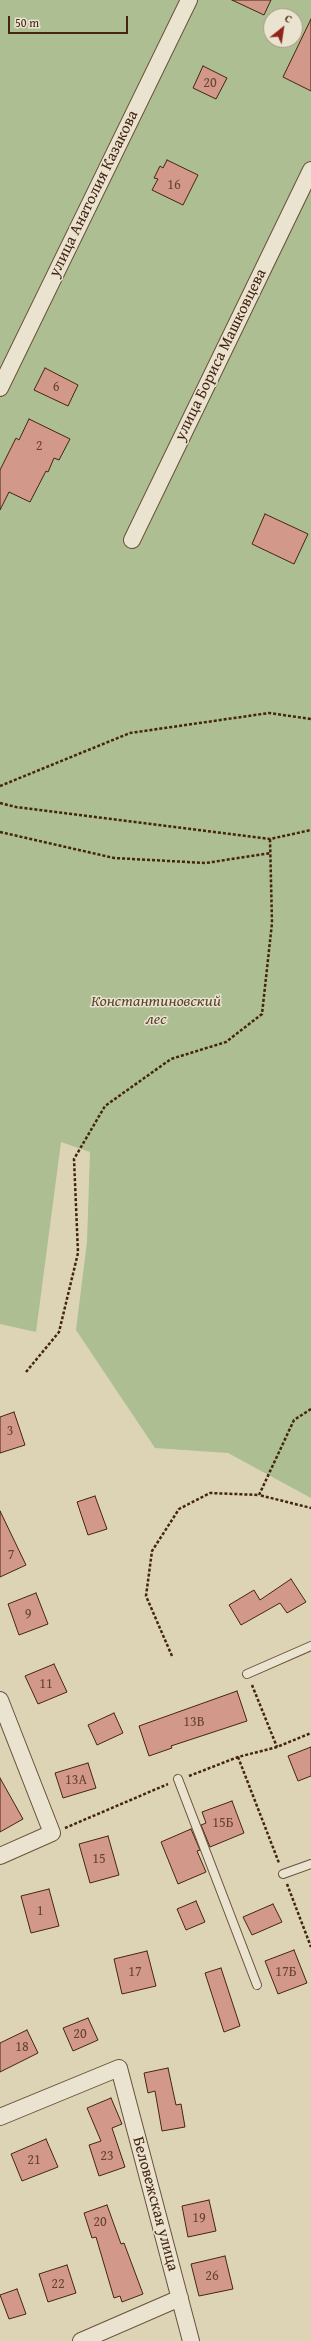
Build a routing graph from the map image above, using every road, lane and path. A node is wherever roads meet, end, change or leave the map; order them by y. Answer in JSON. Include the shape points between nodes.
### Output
{"nodes":[{"id":1,"x":189,"y":0,"type":"edge"},
{"id":2,"x":311,"y":170,"type":"edge"},
{"id":3,"x":0,"y":388,"type":"edge"},
{"id":4,"x":132,"y":540,"type":"dead end"},
{"id":5,"x":311,"y":719,"type":"edge"},
{"id":6,"x":0,"y":786,"type":"edge"},
{"id":7,"x":0,"y":803,"type":"edge"},
{"id":8,"x":311,"y":830,"type":"edge"},
{"id":9,"x":0,"y":832,"type":"edge"},
{"id":10,"x":270,"y":839,"type":"junction"},
{"id":11,"x":271,"y":853,"type":"junction"},
{"id":12,"x":26,"y":1372,"type":"dead end"},
{"id":13,"x":311,"y":1409,"type":"edge"},
{"id":14,"x":260,"y":1495,"type":"junction"},
{"id":15,"x":311,"y":1508,"type":"edge"},
{"id":16,"x":311,"y":1646,"type":"edge"},
{"id":17,"x":172,"y":1656,"type":"dead end"},
{"id":18,"x":247,"y":1674,"type":"joint"},
{"id":19,"x":0,"y":1700,"type":"edge"},
{"id":20,"x":278,"y":1748,"type":"dead end"},
{"id":21,"x":238,"y":1757,"type":"dead end"},
{"id":22,"x":178,"y":1780,"type":"dead end"},
{"id":23,"x":0,"y":1856,"type":"edge"},
{"id":24,"x":311,"y":1864,"type":"edge"},
{"id":25,"x":284,"y":1874,"type":"junction"},
{"id":26,"x":311,"y":1947,"type":"edge"},
{"id":27,"x":257,"y":1985,"type":"dead end"},
{"id":28,"x":0,"y":2117,"type":"edge"},
{"id":29,"x":180,"y":2298,"type":"junction"},
{"id":30,"x":81,"y":2341,"type":"edge"},
{"id":31,"x":192,"y":2341,"type":"edge"}],
"edges":[{"from":1,"to":3,"type":"street","name":"улица Анатолия Казакова"},
{"from":2,"to":4,"type":"street","name":"улица Бориса Машковцева"},
{"from":5,"to":6,"type":"path","via":[[269,713],[130,734]]},
{"from":7,"to":10,"type":"path"},
{"from":8,"to":10,"type":"path"},
{"from":9,"to":11,"type":"path","via":[[114,858],[206,862]]},
{"from":10,"to":11,"type":"path"},
{"from":11,"to":12,"type":"path","via":[[272,922],[262,1014],[226,1042],[171,1059],[105,1106],[74,1159],[78,1253],[58,1332]]},
{"from":13,"to":14,"type":"path","via":[[294,1420]]},
{"from":14,"to":15,"type":"path"},
{"from":14,"to":17,"type":"path","via":[[210,1493],[179,1509],[152,1551],[146,1596]]},
{"from":16,"to":18,"type":"lane"},
{"from":18,"to":20,"type":"path"},
{"from":19,"to":23,"type":"street","via":[[52,1833]]},
{"from":21,"to":25,"type":"path"},
{"from":22,"to":27,"type":"lane"},
{"from":24,"to":25,"type":"lane"},
{"from":25,"to":26,"type":"path"},
{"from":28,"to":29,"type":"street","name":"Беловежская улица","via":[[119,2068]]},
{"from":29,"to":30,"type":"street"},
{"from":29,"to":31,"type":"street","name":"Беловежская улица"}]}
